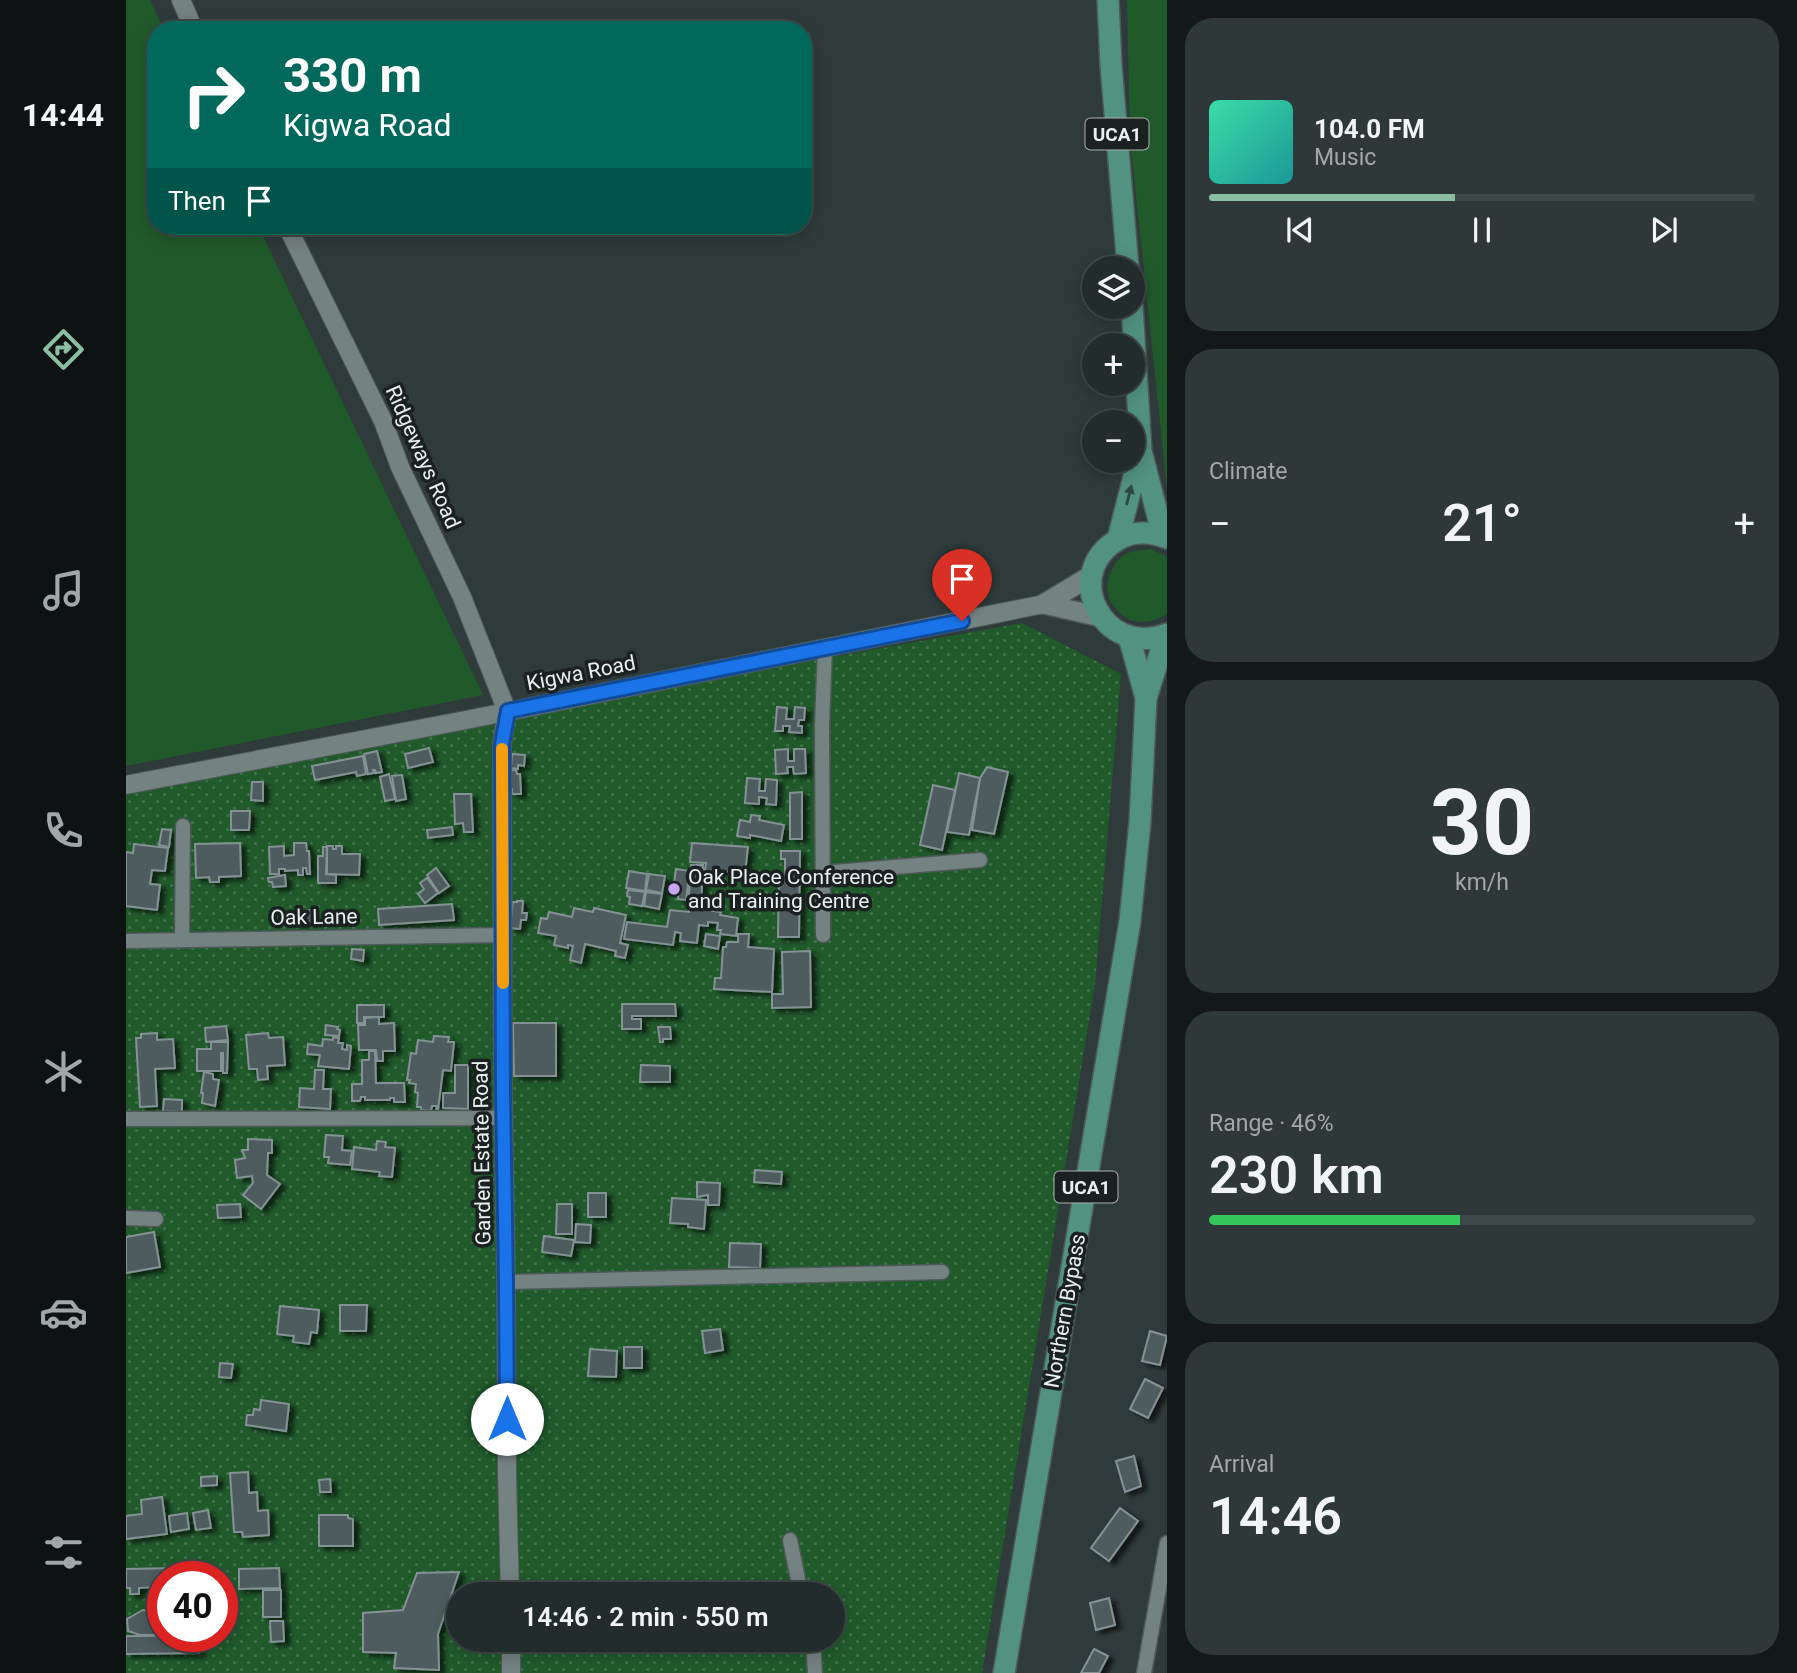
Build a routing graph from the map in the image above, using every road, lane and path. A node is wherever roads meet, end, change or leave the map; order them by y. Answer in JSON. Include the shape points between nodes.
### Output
{"nodes":[{"id":1,"x":181,"y":0,"type":"edge"},
{"id":2,"x":1108,"y":0,"type":"edge"},
{"id":3,"x":190,"y":21,"type":"edge"},
{"id":4,"x":291,"y":235,"type":"edge"},
{"id":5,"x":1127,"y":256,"type":"edge"},
{"id":6,"x":1133,"y":319,"type":"edge"},
{"id":7,"x":1138,"y":410,"type":"edge"},
{"id":8,"x":1145,"y":468,"type":"edge"},
{"id":9,"x":1135,"y":473,"type":"edge"},
{"id":10,"x":1165,"y":537,"type":"edge"},
{"id":11,"x":1118,"y":540,"type":"junction"},
{"id":12,"x":1092,"y":575,"type":"junction"},
{"id":13,"x":1044,"y":604,"type":"junction"},
{"id":14,"x":1101,"y":617,"type":"junction"},
{"id":15,"x":1166,"y":634,"type":"edge"},
{"id":16,"x":1129,"y":637,"type":"junction"},
{"id":17,"x":825,"y":648,"type":"junction"},
{"id":18,"x":1146,"y":698,"type":"junction"},
{"id":19,"x":508,"y":711,"type":"junction"},
{"id":20,"x":126,"y":785,"type":"edge"},
{"id":21,"x":183,"y":826,"type":"dead end"},
{"id":22,"x":980,"y":860,"type":"dead end"},
{"id":23,"x":822,"y":873,"type":"junction"},
{"id":24,"x":823,"y":934,"type":"dead end"},
{"id":25,"x":503,"y":935,"type":"junction"},
{"id":26,"x":182,"y":940,"type":"junction"},
{"id":27,"x":126,"y":942,"type":"edge"},
{"id":28,"x":504,"y":1118,"type":"junction"},
{"id":29,"x":126,"y":1119,"type":"edge"},
{"id":30,"x":126,"y":1218,"type":"edge"},
{"id":31,"x":156,"y":1219,"type":"dead end"},
{"id":32,"x":942,"y":1272,"type":"dead end"},
{"id":33,"x":506,"y":1282,"type":"junction"},
{"id":34,"x":790,"y":1540,"type":"dead end"},
{"id":35,"x":1167,"y":1543,"type":"edge"},
{"id":36,"x":510,"y":1582,"type":"edge"},
{"id":37,"x":799,"y":1582,"type":"edge"},
{"id":38,"x":511,"y":1652,"type":"edge"},
{"id":39,"x":814,"y":1652,"type":"edge"},
{"id":40,"x":511,"y":1673,"type":"edge"},
{"id":41,"x":815,"y":1673,"type":"edge"},
{"id":42,"x":1004,"y":1673,"type":"edge"},
{"id":43,"x":1144,"y":1673,"type":"edge"}],
"edges":[{"from":1,"to":3,"type":"street"},
{"from":2,"to":5,"type":"main road","number":"UCA1"},
{"from":4,"to":19,"type":"street","name":"Ridgeways Road","via":[[383,421]]},
{"from":6,"to":7,"type":"main road"},
{"from":8,"to":10,"type":"main road"},
{"from":11,"to":9,"type":"main road","one_way":true},
{"from":10,"to":11,"type":"main road","via":[[1140,532]]},
{"from":11,"to":12,"type":"main road","via":[[1101,554]]},
{"from":12,"to":13,"type":"main road"},
{"from":12,"to":14,"type":"main road","via":[[1091,592]]},
{"from":13,"to":14,"type":"main road"},
{"from":13,"to":17,"type":"street","name":"Kigwa Road"},
{"from":14,"to":16,"type":"main road"},
{"from":15,"to":16,"type":"main road"},
{"from":15,"to":18,"type":"main road","number":"UCA1"},
{"from":16,"to":18,"type":"main road","number":"UCA1"},
{"from":17,"to":19,"type":"street","name":"Kigwa Road"},
{"from":17,"to":23,"type":"street"},
{"from":18,"to":42,"type":"main road","name":"Northern Bypass","number":"UCA1","via":[[1130,921]]},
{"from":19,"to":20,"type":"street","name":"Kigwa Road"},
{"from":19,"to":25,"type":"street","name":"Garden Estate Road","via":[[502,744]]},
{"from":21,"to":26,"type":"street"},
{"from":22,"to":23,"type":"street"},
{"from":23,"to":24,"type":"street"},
{"from":25,"to":26,"type":"street","name":"Oak Lane"},
{"from":25,"to":28,"type":"street","name":"Garden Estate Road"},
{"from":26,"to":27,"type":"street","name":"Oak Lane"},
{"from":28,"to":29,"type":"street"},
{"from":28,"to":33,"type":"street","name":"Garden Estate Road"},
{"from":30,"to":31,"type":"street"},
{"from":32,"to":33,"type":"street"},
{"from":33,"to":36,"type":"street","name":"Garden Estate Road"},
{"from":34,"to":37,"type":"street"},
{"from":35,"to":43,"type":"street"},
{"from":38,"to":40,"type":"street"},
{"from":39,"to":41,"type":"street"}]}
